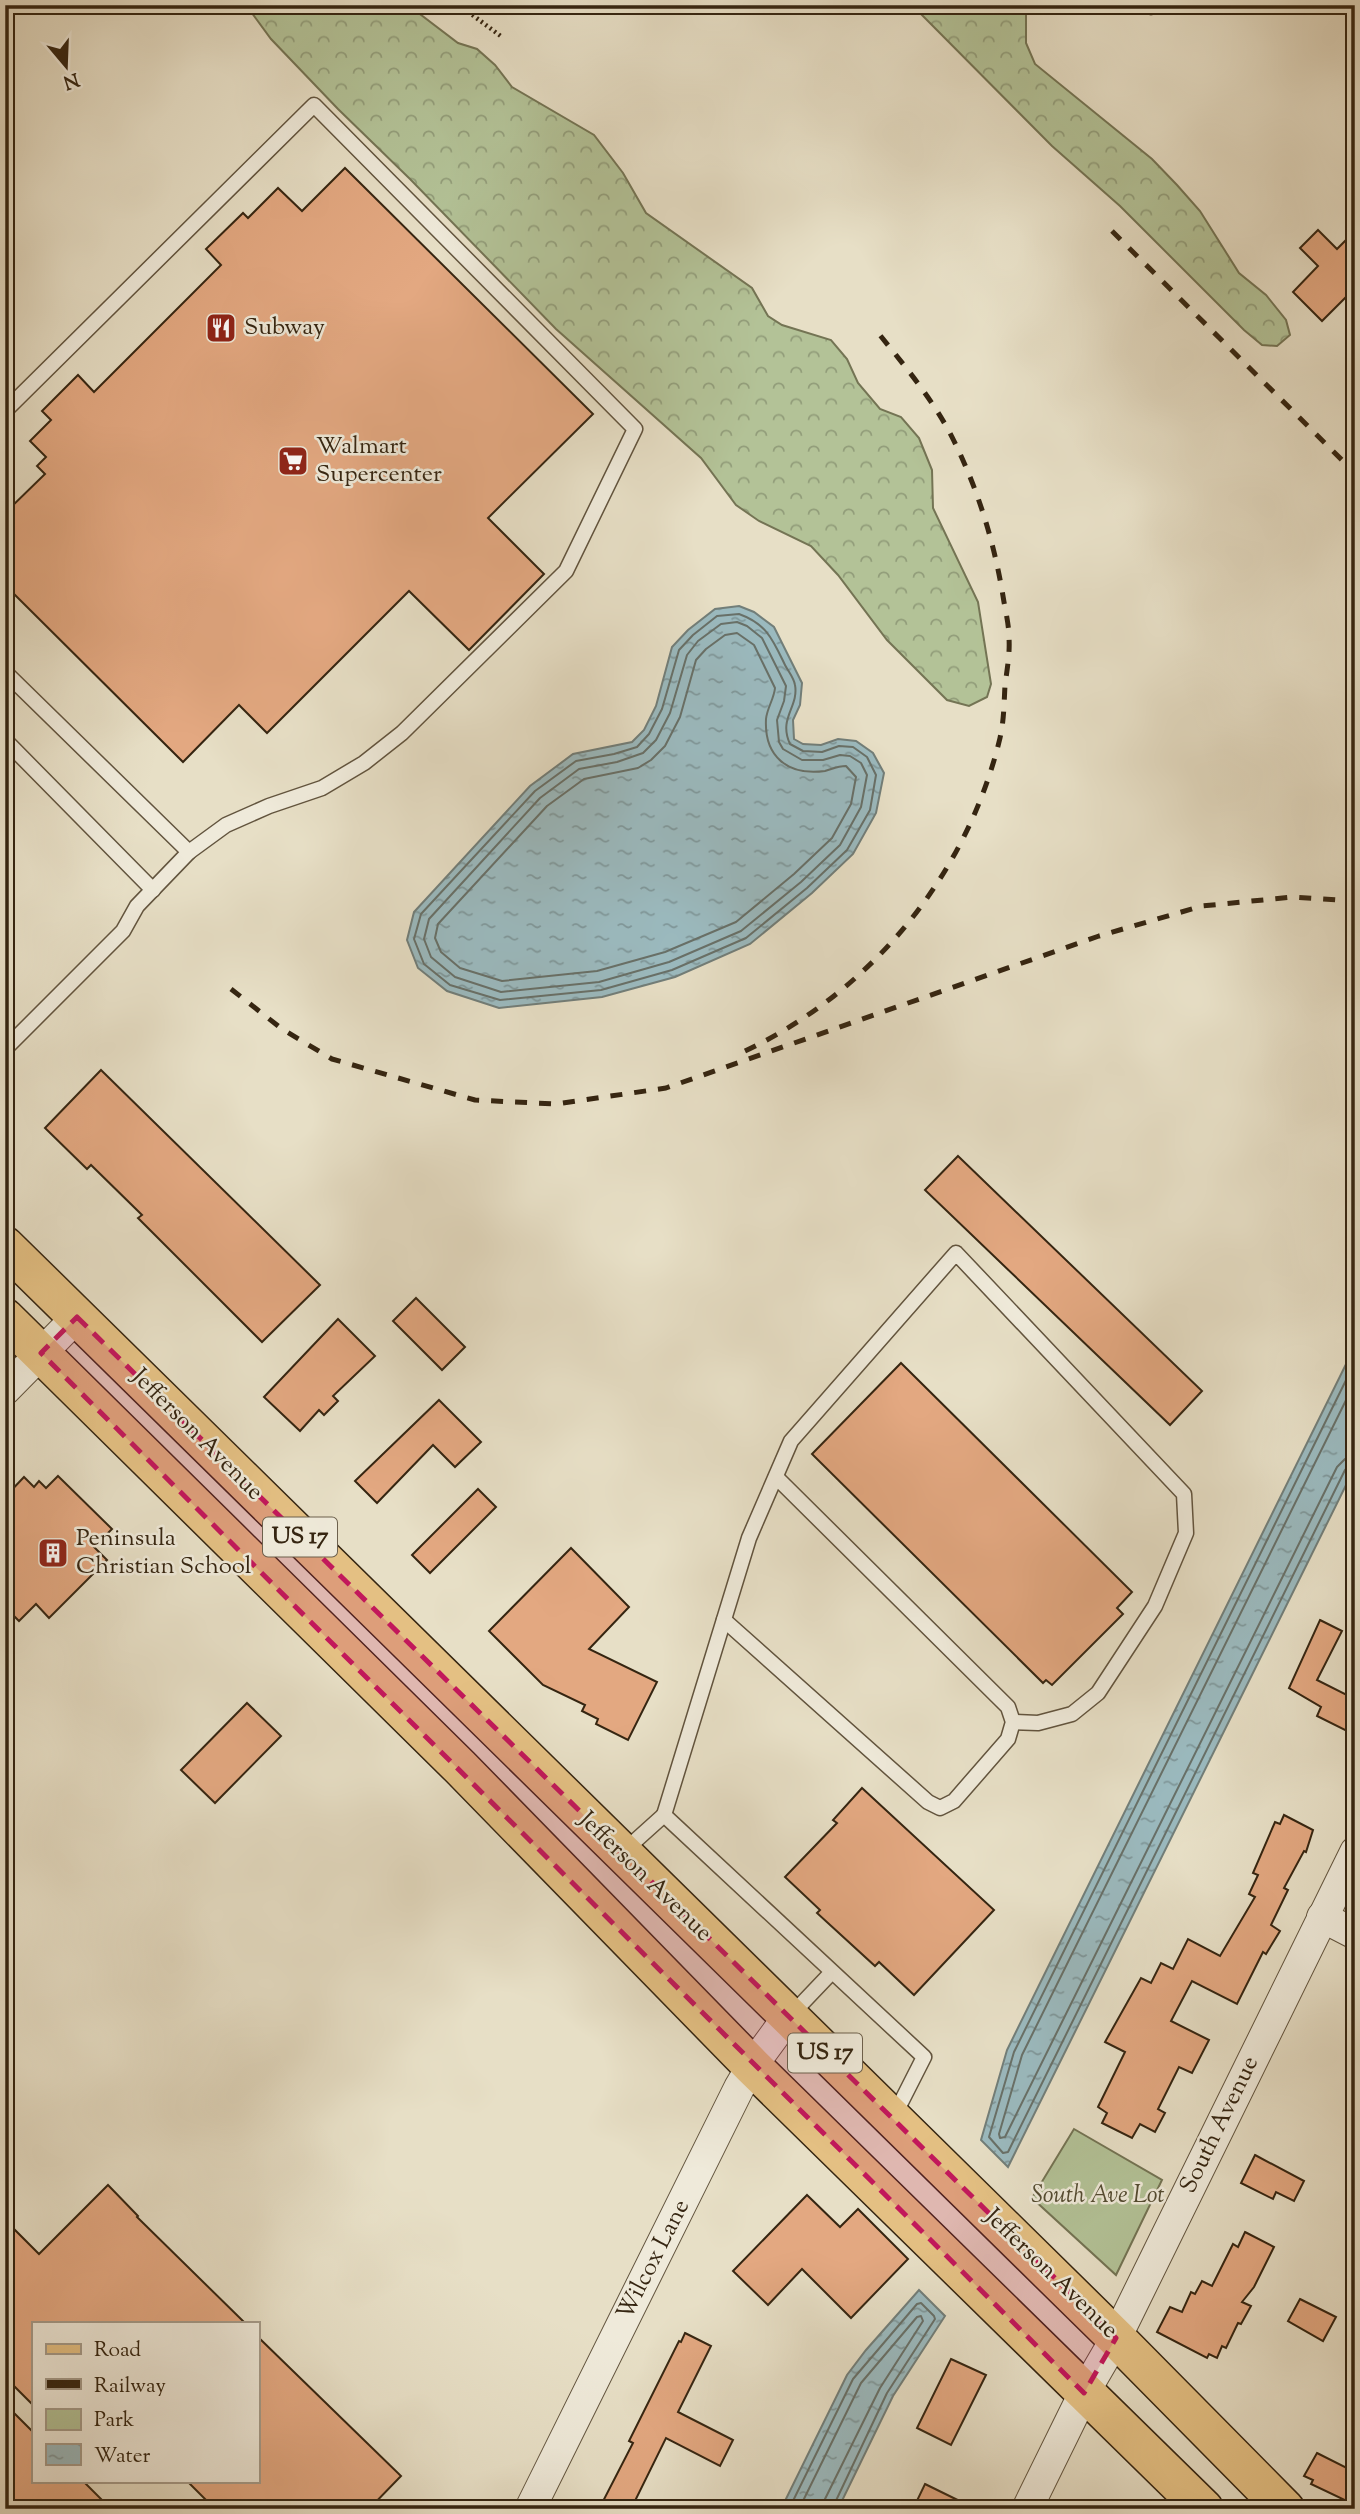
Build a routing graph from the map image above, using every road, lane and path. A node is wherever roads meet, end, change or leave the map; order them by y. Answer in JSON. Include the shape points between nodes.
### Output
{"nodes":[{"id":1,"x":459,"y":5,"type":"edge"},
{"id":2,"x":502,"y":37,"type":"dead end"},
{"id":3,"x":5,"y":411,"type":"edge"},
{"id":4,"x":5,"y":672,"type":"edge"},
{"id":5,"x":5,"y":740,"type":"edge"},
{"id":6,"x":189,"y":852,"type":"junction"},
{"id":7,"x":153,"y":890,"type":"junction"},
{"id":8,"x":5,"y":1049,"type":"edge"},
{"id":9,"x":5,"y":1246,"type":"edge"},
{"id":10,"x":77,"y":1317,"type":"junction"},
{"id":11,"x":5,"y":1318,"type":"edge"},
{"id":12,"x":41,"y":1353,"type":"junction"},
{"id":13,"x":5,"y":1390,"type":"edge"},
{"id":14,"x":776,"y":1477,"type":"junction"},
{"id":15,"x":724,"y":1620,"type":"junction"},
{"id":16,"x":1013,"y":1722,"type":"junction"},
{"id":17,"x":664,"y":1815,"type":"junction"},
{"id":18,"x":1355,"y":1853,"type":"edge"},
{"id":19,"x":621,"y":1854,"type":"junction"},
{"id":20,"x":1322,"y":1917,"type":"junction"},
{"id":21,"x":1355,"y":1934,"type":"edge"},
{"id":22,"x":831,"y":1973,"type":"junction"},
{"id":23,"x":788,"y":2017,"type":"junction"},
{"id":24,"x":752,"y":2066,"type":"junction"},
{"id":25,"x":893,"y":2120,"type":"junction"},
{"id":26,"x":1116,"y":2338,"type":"junction"},
{"id":27,"x":1084,"y":2393,"type":"junction"},
{"id":28,"x":530,"y":2509,"type":"edge"},
{"id":29,"x":1027,"y":2509,"type":"edge"},
{"id":30,"x":1204,"y":2509,"type":"edge"},
{"id":31,"x":1285,"y":2509,"type":"edge"}],
"edges":[{"from":1,"to":2,"type":"path"},
{"from":3,"to":6,"type":"lane","via":[[314,105],[635,429],[566,571],[402,733],[322,788],[226,825]]},
{"from":4,"to":6,"type":"lane"},
{"from":5,"to":7,"type":"lane"},
{"from":6,"to":7,"type":"lane"},
{"from":7,"to":8,"type":"lane","via":[[123,931]]},
{"from":9,"to":10,"type":"main road","name":"Jefferson Avenue","number":"US 17"},
{"from":10,"to":12,"type":"street"},
{"from":10,"to":19,"type":"main road","name":"Jefferson Avenue","number":"US 17"},
{"from":11,"to":12,"type":"main road","number":"US 17"},
{"from":12,"to":13,"type":"street"},
{"from":12,"to":24,"type":"main road","number":"US 17","via":[[469,1776]]},
{"from":14,"to":15,"type":"lane","via":[[749,1538]]},
{"from":14,"to":16,"type":"lane","via":[[1008,1707]]},
{"from":14,"to":16,"type":"lane","via":[[791,1441],[956,1253],[1184,1494],[1185,1533],[1155,1606],[1098,1693],[1072,1714],[1038,1723]]},
{"from":15,"to":16,"type":"lane","via":[[940,1808],[954,1801],[1007,1739]]},
{"from":15,"to":17,"type":"lane"},
{"from":17,"to":19,"type":"lane"},
{"from":17,"to":22,"type":"lane"},
{"from":18,"to":20,"type":"street","name":"South Avenue"},
{"from":19,"to":23,"type":"main road","name":"Jefferson Avenue","number":"US 17"},
{"from":20,"to":21,"type":"street"},
{"from":20,"to":26,"type":"street","name":"South Avenue"},
{"from":22,"to":23,"type":"lane"},
{"from":22,"to":25,"type":"lane","via":[[924,2057]]},
{"from":23,"to":24,"type":"street","name":"Wilcox Lane"},
{"from":23,"to":25,"type":"main road","name":"Jefferson Avenue","number":"US 17"},
{"from":24,"to":27,"type":"main road","number":"US 17"},
{"from":24,"to":28,"type":"street","name":"Wilcox Lane"},
{"from":25,"to":26,"type":"main road","name":"Jefferson Avenue","number":"US 17"},
{"from":26,"to":27,"type":"street","name":"South Avenue"},
{"from":26,"to":31,"type":"main road","name":"Jefferson Avenue","number":"US 17"},
{"from":27,"to":29,"type":"street","name":"South Avenue"},
{"from":27,"to":30,"type":"main road","number":"US 17"}]}
